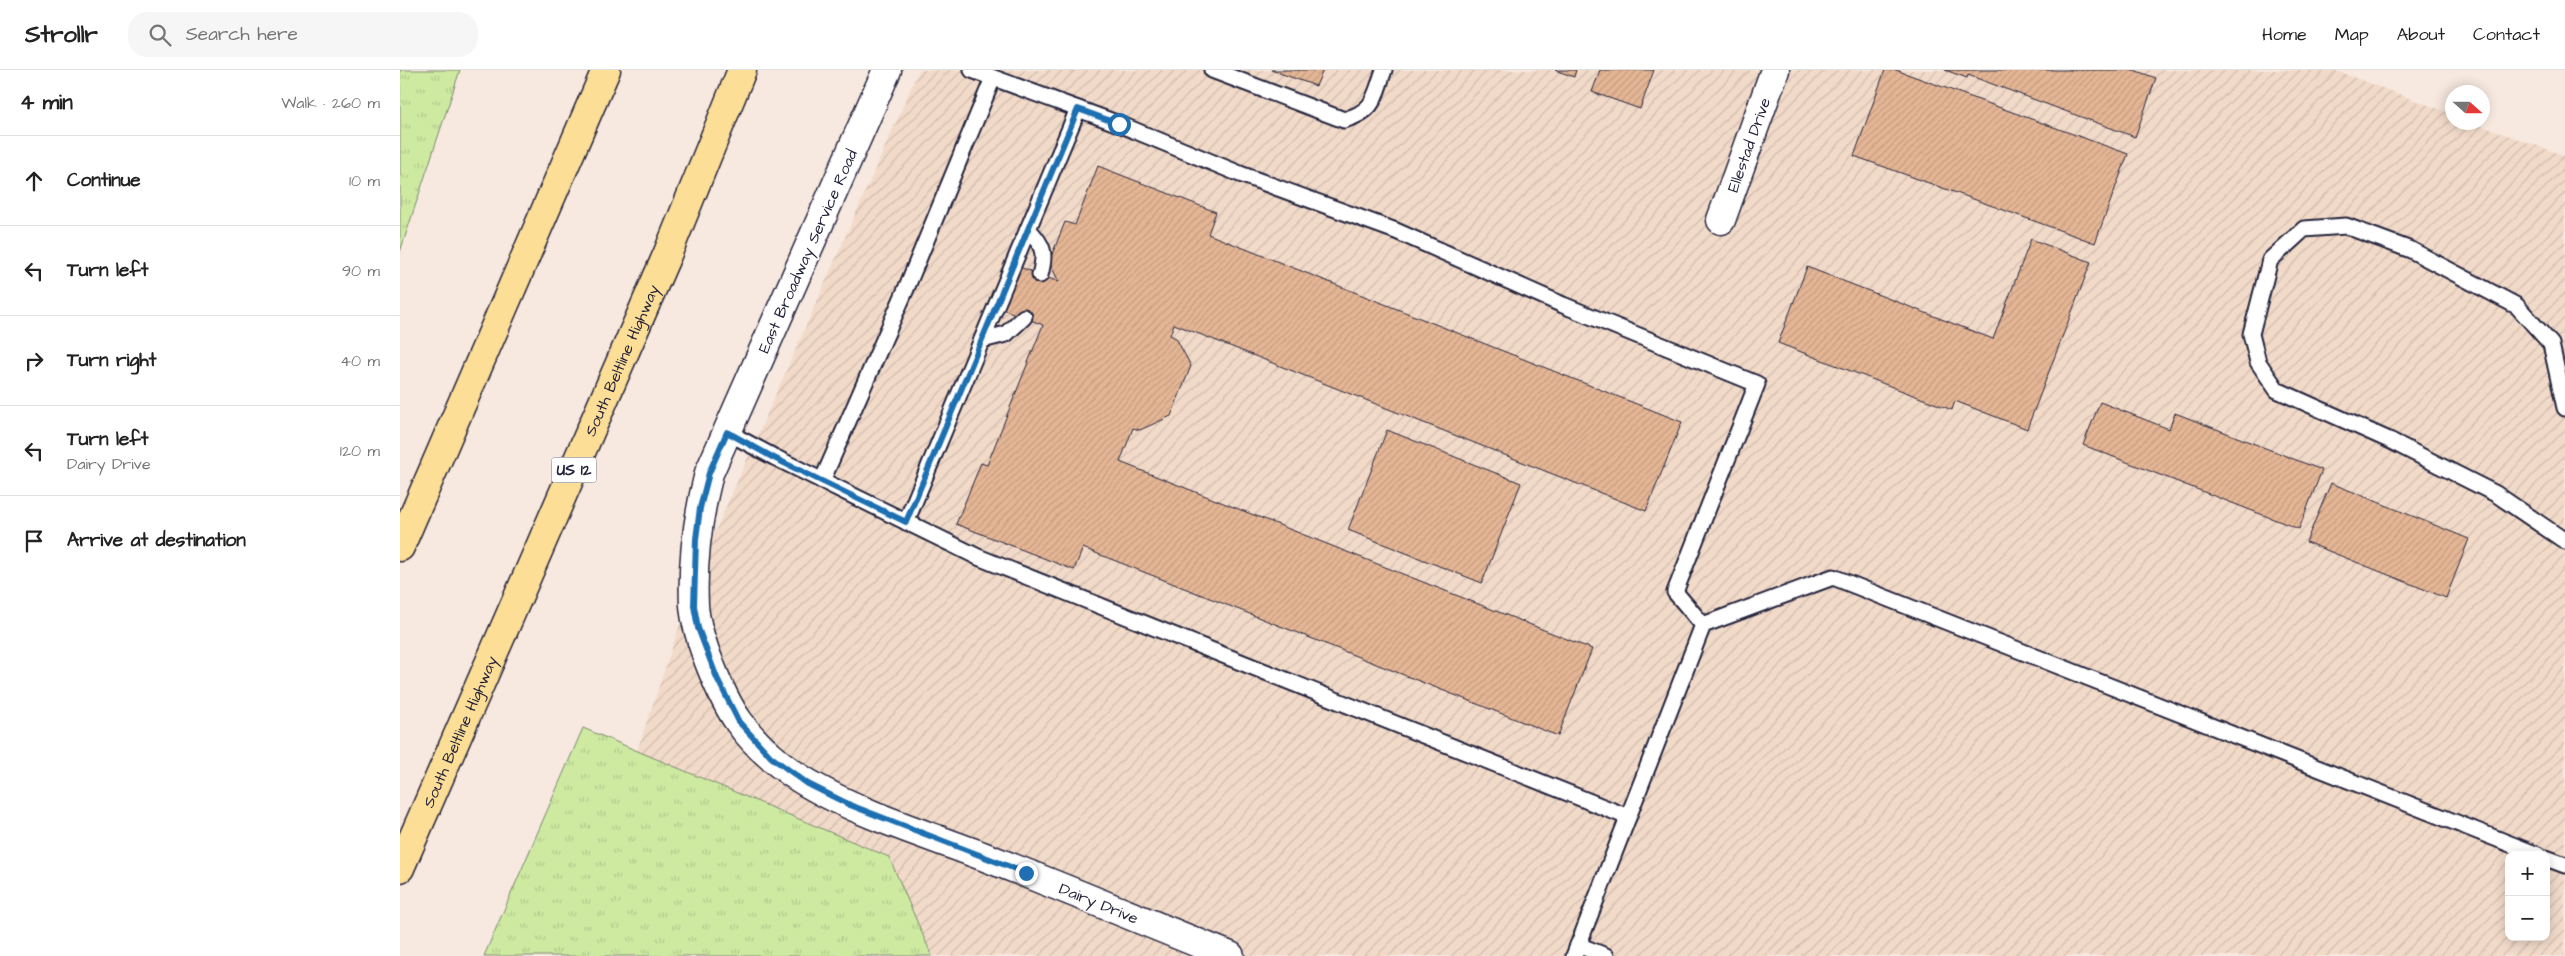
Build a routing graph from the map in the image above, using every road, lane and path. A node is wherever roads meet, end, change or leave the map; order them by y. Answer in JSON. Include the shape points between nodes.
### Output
{"nodes":[{"id":1,"x":606,"y":70,"type":"edge"},
{"id":2,"x":742,"y":70,"type":"edge"},
{"id":3,"x":887,"y":70,"type":"edge"},
{"id":4,"x":972,"y":70,"type":"edge"},
{"id":5,"x":1212,"y":70,"type":"edge"},
{"id":6,"x":1384,"y":70,"type":"edge"},
{"id":7,"x":1775,"y":70,"type":"edge"},
{"id":8,"x":993,"y":78,"type":"junction"},
{"id":9,"x":1078,"y":109,"type":"junction"},
{"id":10,"x":1721,"y":220,"type":"dead end"},
{"id":11,"x":1028,"y":229,"type":"junction"},
{"id":12,"x":1040,"y":275,"type":"dead end"},
{"id":13,"x":1024,"y":317,"type":"dead end"},
{"id":14,"x":982,"y":340,"type":"junction"},
{"id":15,"x":2565,"y":408,"type":"edge"},
{"id":16,"x":727,"y":432,"type":"junction"},
{"id":17,"x":822,"y":481,"type":"junction"},
{"id":18,"x":906,"y":522,"type":"junction"},
{"id":19,"x":2565,"y":541,"type":"edge"},
{"id":20,"x":400,"y":546,"type":"edge"},
{"id":21,"x":1703,"y":625,"type":"junction"},
{"id":22,"x":1628,"y":817,"type":"junction"},
{"id":23,"x":2528,"y":851,"type":"edge"},
{"id":24,"x":2550,"y":859,"type":"edge"},
{"id":25,"x":2565,"y":865,"type":"edge"},
{"id":26,"x":400,"y":868,"type":"edge"},
{"id":27,"x":1576,"y":950,"type":"edge"},
{"id":28,"x":1230,"y":956,"type":"edge"},
{"id":29,"x":1606,"y":956,"type":"edge"}],
"edges":[{"from":1,"to":20,"type":"highway"},
{"from":2,"to":26,"type":"highway","name":"South Beltline Highway","number":"US 12","via":[[668,256]]},
{"from":3,"to":16,"type":"street","name":"East Broadway Service Road"},
{"from":4,"to":8,"type":"lane"},
{"from":5,"to":6,"type":"lane","via":[[1344,120],[1362,115],[1371,105]]},
{"from":7,"to":10,"type":"street","name":"Ellestad Drive"},
{"from":8,"to":9,"type":"lane"},
{"from":8,"to":17,"type":"lane"},
{"from":9,"to":11,"type":"lane"},
{"from":9,"to":21,"type":"lane","via":[[1240,174],[1396,231],[1563,305],[1757,384],[1675,592]]},
{"from":11,"to":12,"type":"lane","via":[[1040,242],[1044,259]]},
{"from":11,"to":14,"type":"lane"},
{"from":13,"to":14,"type":"lane","via":[[1006,334]]},
{"from":14,"to":18,"type":"lane"},
{"from":15,"to":19,"type":"lane","via":[[2551,344],[2517,306],[2411,250],[2346,226],[2313,228],[2304,229],[2270,260],[2251,334],[2258,362],[2277,390],[2389,440],[2496,494]]},
{"from":16,"to":17,"type":"lane"},
{"from":16,"to":28,"type":"street","name":"Dairy Drive","via":[[709,473],[700,508],[694,606],[698,628],[717,678],[739,722],[771,757],[808,784],[850,805]]},
{"from":17,"to":18,"type":"lane"},
{"from":18,"to":22,"type":"lane","via":[[978,557]]},
{"from":21,"to":22,"type":"lane"},
{"from":21,"to":23,"type":"lane","via":[[1833,577]]},
{"from":22,"to":27,"type":"lane"},
{"from":24,"to":25,"type":"lane"},
{"from":27,"to":29,"type":"lane"}]}
